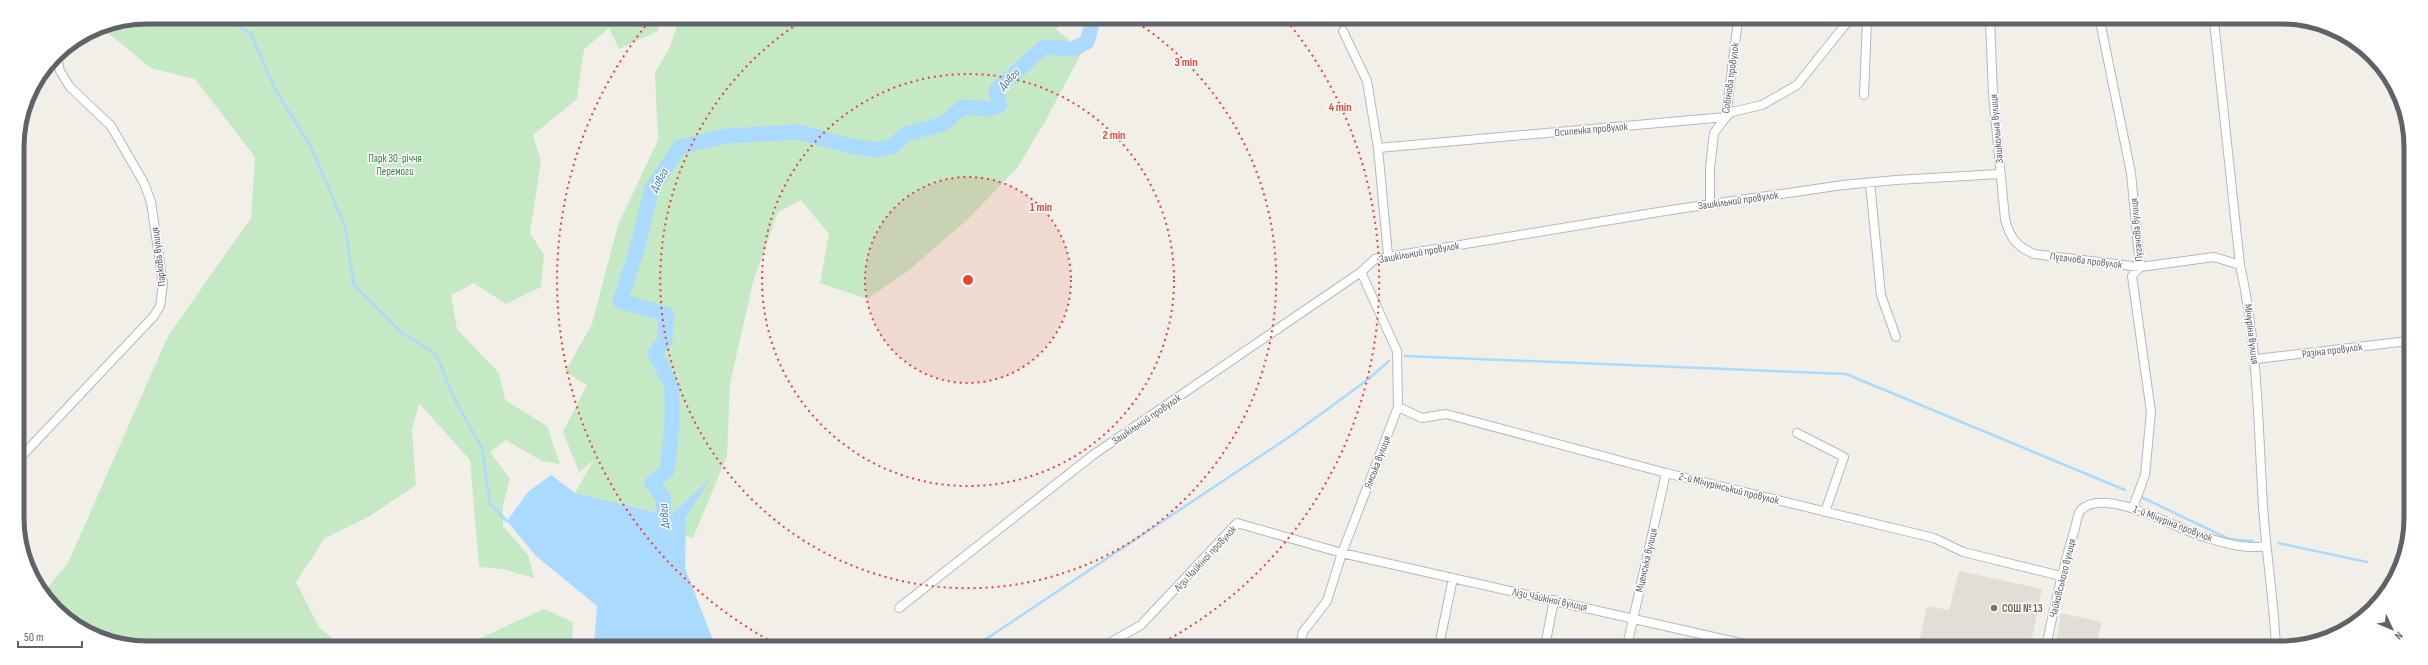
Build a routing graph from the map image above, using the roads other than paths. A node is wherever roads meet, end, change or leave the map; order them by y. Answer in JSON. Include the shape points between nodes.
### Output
{"nodes":[{"id":1,"x":1738,"y":24,"type":"edge"},
{"id":2,"x":1845,"y":24,"type":"edge"},
{"id":3,"x":1867,"y":24,"type":"edge"},
{"id":4,"x":1990,"y":24,"type":"edge"},
{"id":5,"x":2101,"y":24,"type":"edge"},
{"id":6,"x":2214,"y":24,"type":"edge"},
{"id":7,"x":1343,"y":31,"type":"dead end"},
{"id":8,"x":58,"y":63,"type":"edge"},
{"id":9,"x":1864,"y":96,"type":"dead end"},
{"id":10,"x":1726,"y":117,"type":"junction"},
{"id":11,"x":1378,"y":148,"type":"junction"},
{"id":12,"x":2000,"y":174,"type":"junction"},
{"id":13,"x":1870,"y":183,"type":"junction"},
{"id":14,"x":1710,"y":204,"type":"junction"},
{"id":15,"x":2010,"y":236,"type":"joint"},
{"id":16,"x":1388,"y":255,"type":"junction"},
{"id":17,"x":2240,"y":265,"type":"junction"},
{"id":18,"x":2140,"y":267,"type":"junction"},
{"id":19,"x":1361,"y":272,"type":"junction"},
{"id":20,"x":1896,"y":337,"type":"dead end"},
{"id":21,"x":2404,"y":341,"type":"edge"},
{"id":22,"x":2256,"y":359,"type":"junction"},
{"id":23,"x":1398,"y":407,"type":"junction"},
{"id":24,"x":1797,"y":433,"type":"dead end"},
{"id":25,"x":24,"y":454,"type":"edge"},
{"id":26,"x":1666,"y":473,"type":"junction"},
{"id":27,"x":2132,"y":507,"type":"junction"},
{"id":28,"x":2081,"y":510,"type":"joint"},
{"id":29,"x":1825,"y":512,"type":"junction"},
{"id":30,"x":2266,"y":546,"type":"junction"},
{"id":31,"x":1342,"y":553,"type":"junction"},
{"id":32,"x":2061,"y":576,"type":"junction"},
{"id":33,"x":1453,"y":578,"type":"junction"},
{"id":34,"x":1554,"y":600,"type":"junction"},
{"id":35,"x":899,"y":608,"type":"dead end"},
{"id":36,"x":1633,"y":617,"type":"junction"},
{"id":37,"x":1114,"y":641,"type":"edge"},
{"id":38,"x":1301,"y":641,"type":"edge"},
{"id":39,"x":1440,"y":641,"type":"edge"},
{"id":40,"x":1546,"y":641,"type":"edge"},
{"id":41,"x":1628,"y":641,"type":"edge"},
{"id":42,"x":1733,"y":641,"type":"edge"},
{"id":43,"x":2047,"y":641,"type":"edge"},
{"id":44,"x":2275,"y":641,"type":"edge"}],
"edges":[{"from":1,"to":10,"type":"street","name":"Собінова провулок"},
{"from":2,"to":10,"type":"street","name":"Осипенка провулок","via":[[1797,85],[1762,105],[1732,112]]},
{"from":3,"to":9,"type":"street"},
{"from":4,"to":12,"type":"street","name":"Зашкольна вулиця"},
{"from":5,"to":18,"type":"street","name":"Пугачова вулиця","via":[[2131,173]]},
{"from":6,"to":17,"type":"street","name":"Мічуріна вулиця"},
{"from":7,"to":11,"type":"street","via":[[1367,81]]},
{"from":8,"to":25,"type":"street","name":"Паркова вулиця","via":[[70,87],[111,126],[144,183],[151,202],[163,284],[160,306],[154,316]]},
{"from":10,"to":11,"type":"street","name":"Осипенка провулок"},
{"from":10,"to":14,"type":"street","name":"Собінова провулок","via":[[1714,133],[1710,168]]},
{"from":11,"to":16,"type":"street"},
{"from":12,"to":13,"type":"street","name":"Зашкільний провулок"},
{"from":12,"to":15,"type":"street","name":"Зашкольна вулиця","via":[[2005,219]]},
{"from":13,"to":14,"type":"street","name":"Зашкільний провулок"},
{"from":13,"to":20,"type":"street","via":[[1882,295]]},
{"from":14,"to":16,"type":"street","name":"Зашкільний провулок"},
{"from":15,"to":18,"type":"street","name":"Пугачова провулок","via":[[2020,248],[2034,254]]},
{"from":16,"to":19,"type":"street","name":"Зашкільний провулок","via":[[1375,259]]},
{"from":17,"to":18,"type":"street","name":"Пугачова провулок","via":[[2214,257]]},
{"from":17,"to":22,"type":"street","name":"Мічуріна вулиця","via":[[2249,305]]},
{"from":18,"to":27,"type":"street","name":"Пугачова вулиця","via":[[2132,276],[2151,412],[2145,475]]},
{"from":19,"to":23,"type":"street","name":"Ямська вулиця","via":[[1396,351]]},
{"from":19,"to":35,"type":"street","name":"Зашкільний провулок","via":[[1093,455]]},
{"from":21,"to":22,"type":"street","name":"Разіна провулок"},
{"from":22,"to":30,"type":"street","name":"Мічуріна вулиця"},
{"from":23,"to":26,"type":"street","name":"2-й Мічурінський провулок","via":[[1422,418],[1446,414]]},
{"from":23,"to":31,"type":"street","name":"Ямська вулиця"},
{"from":24,"to":29,"type":"street","via":[[1844,457]]},
{"from":26,"to":29,"type":"street","name":"2-й Мічурінський провулок"},
{"from":26,"to":36,"type":"street","name":"Мценська вулиця"},
{"from":27,"to":28,"type":"street","name":"1-й Мічуріна провулок","via":[[2092,503]]},
{"from":27,"to":30,"type":"street","name":"1-й Мічуріна провулок","via":[[2200,535],[2251,548]]},
{"from":28,"to":32,"type":"street","name":"Чайковського вулиця"},
{"from":29,"to":32,"type":"street","name":"2-й Мічурінський провулок","via":[[1934,538],[1963,552]]},
{"from":30,"to":44,"type":"street","name":"Мічуріна вулиця"},
{"from":31,"to":33,"type":"street","name":"Лізи Чайкіної вулиця"},
{"from":31,"to":37,"type":"street","name":"Лізи Чайкіної провулок","via":[[1237,523],[1141,625]]},
{"from":31,"to":38,"type":"street","name":"Ямська вулиця","via":[[1327,601],[1303,632]]},
{"from":32,"to":43,"type":"street","name":"Чайковського вулиця"},
{"from":33,"to":34,"type":"street","name":"Лізи Чайкіної вулиця"},
{"from":33,"to":39,"type":"street"},
{"from":34,"to":36,"type":"street","name":"Лізи Чайкіної вулиця"},
{"from":34,"to":40,"type":"street"},
{"from":36,"to":41,"type":"street","name":"Мценська вулиця"},
{"from":36,"to":42,"type":"street","name":"Лізи Чайкіної вулиця"}]}
